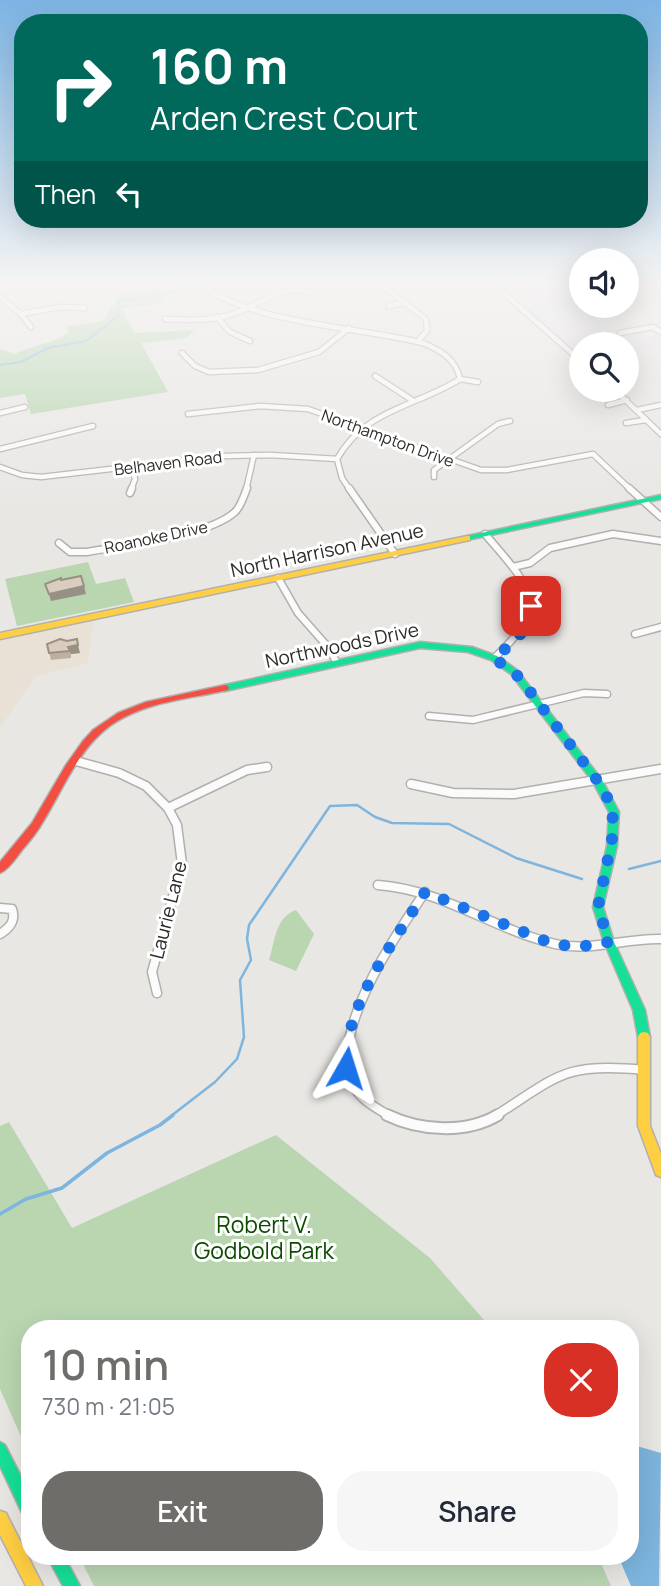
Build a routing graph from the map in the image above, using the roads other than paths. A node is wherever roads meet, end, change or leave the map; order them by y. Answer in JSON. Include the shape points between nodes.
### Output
{"nodes":[{"id":1,"x":186,"y":358,"type":"edge"},
{"id":2,"x":301,"y":358,"type":"edge"},
{"id":3,"x":449,"y":358,"type":"edge"},
{"id":4,"x":205,"y":371,"type":"junction"},
{"id":5,"x":375,"y":376,"type":"dead end"},
{"id":6,"x":198,"y":377,"type":"dead end"},
{"id":7,"x":460,"y":379,"type":"junction"},
{"id":8,"x":478,"y":382,"type":"dead end"},
{"id":9,"x":412,"y":400,"type":"junction"},
{"id":10,"x":619,"y":402,"type":"edge"},
{"id":11,"x":629,"y":402,"type":"edge"},
{"id":12,"x":608,"y":405,"type":"dead end"},
{"id":13,"x":661,"y":405,"type":"edge"},
{"id":14,"x":25,"y":407,"type":"dead end"},
{"id":15,"x":637,"y":410,"type":"junction"},
{"id":16,"x":0,"y":413,"type":"edge"},
{"id":17,"x":188,"y":414,"type":"dead end"},
{"id":18,"x":646,"y":419,"type":"junction"},
{"id":19,"x":510,"y":421,"type":"dead end"},
{"id":20,"x":626,"y":422,"type":"dead end"},
{"id":21,"x":93,"y":426,"type":"dead end"},
{"id":22,"x":366,"y":428,"type":"junction"},
{"id":23,"x":661,"y":434,"type":"edge"},
{"id":24,"x":0,"y":449,"type":"edge"},
{"id":25,"x":254,"y":455,"type":"junction"},
{"id":26,"x":337,"y":458,"type":"junction"},
{"id":27,"x":447,"y":460,"type":"junction"},
{"id":28,"x":0,"y":467,"type":"edge"},
{"id":29,"x":132,"y":467,"type":"junction"},
{"id":30,"x":434,"y":477,"type":"dead end"},
{"id":31,"x":130,"y":493,"type":"dead end"},
{"id":32,"x":661,"y":498,"type":"edge"},
{"id":33,"x":644,"y":501,"type":"junction"},
{"id":34,"x":661,"y":517,"type":"edge"},
{"id":35,"x":485,"y":534,"type":"junction"},
{"id":36,"x":661,"y":541,"type":"edge"},
{"id":37,"x":59,"y":542,"type":"dead end"},
{"id":38,"x":395,"y":554,"type":"junction"},
{"id":39,"x":513,"y":567,"type":"junction"},
{"id":40,"x":278,"y":578,"type":"junction"},
{"id":41,"x":661,"y":627,"type":"edge"},
{"id":42,"x":635,"y":634,"type":"dead end"},
{"id":43,"x":0,"y":636,"type":"edge"},
{"id":44,"x":494,"y":658,"type":"junction"},
{"id":45,"x":337,"y":663,"type":"junction"},
{"id":46,"x":607,"y":694,"type":"dead end"},
{"id":47,"x":539,"y":704,"type":"junction"},
{"id":48,"x":429,"y":716,"type":"dead end"},
{"id":49,"x":76,"y":761,"type":"junction"},
{"id":50,"x":267,"y":767,"type":"dead end"},
{"id":51,"x":661,"y":769,"type":"edge"},
{"id":52,"x":597,"y":780,"type":"junction"},
{"id":53,"x":411,"y":784,"type":"dead end"},
{"id":54,"x":167,"y":808,"type":"junction"},
{"id":55,"x":0,"y":869,"type":"edge"},
{"id":56,"x":378,"y":885,"type":"dead end"},
{"id":57,"x":425,"y":892,"type":"junction"},
{"id":58,"x":0,"y":908,"type":"edge"},
{"id":59,"x":0,"y":934,"type":"edge"},
{"id":60,"x":661,"y":939,"type":"edge"},
{"id":61,"x":609,"y":942,"type":"junction"},
{"id":62,"x":157,"y":993,"type":"dead end"},
{"id":63,"x":644,"y":1070,"type":"junction"},
{"id":64,"x":661,"y":1171,"type":"edge"},
{"id":65,"x":0,"y":1450,"type":"edge"},
{"id":66,"x":21,"y":1493,"type":"edge"},
{"id":67,"x":0,"y":1519,"type":"edge"},
{"id":68,"x":21,"y":1559,"type":"edge"},
{"id":69,"x":24,"y":1565,"type":"edge"},
{"id":70,"x":60,"y":1565,"type":"edge"},
{"id":71,"x":35,"y":1586,"type":"edge"},
{"id":72,"x":72,"y":1586,"type":"edge"}],
"edges":[{"from":1,"to":4,"type":"street"},
{"from":2,"to":4,"type":"street","via":[[237,372]]},
{"from":3,"to":7,"type":"street"},
{"from":4,"to":6,"type":"street"},
{"from":5,"to":9,"type":"street"},
{"from":7,"to":8,"type":"street"},
{"from":7,"to":9,"type":"street"},
{"from":9,"to":22,"type":"street"},
{"from":10,"to":12,"type":"street"},
{"from":11,"to":15,"type":"street"},
{"from":13,"to":15,"type":"street"},
{"from":14,"to":16,"type":"street"},
{"from":15,"to":18,"type":"street"},
{"from":17,"to":22,"type":"street","name":"Northampton Drive","via":[[285,406],[323,412]]},
{"from":18,"to":20,"type":"street"},
{"from":18,"to":23,"type":"street"},
{"from":19,"to":27,"type":"street"},
{"from":21,"to":24,"type":"street"},
{"from":22,"to":26,"type":"street","via":[[346,443]]},
{"from":22,"to":27,"type":"street","name":"Northampton Drive"},
{"from":25,"to":26,"type":"street","name":"Belhaven Road"},
{"from":25,"to":29,"type":"street","name":"Belhaven Road"},
{"from":25,"to":37,"type":"street","name":"Roanoke Drive","via":[[240,506],[214,524],[87,552],[70,552]]},
{"from":26,"to":38,"type":"street","via":[[342,478]]},
{"from":27,"to":30,"type":"street","via":[[433,470]]},
{"from":27,"to":33,"type":"street","name":"Northampton Drive","via":[[499,471],[593,454]]},
{"from":28,"to":29,"type":"street","name":"Belhaven Road","via":[[41,477]]},
{"from":29,"to":31,"type":"street","via":[[135,479]]},
{"from":32,"to":33,"type":"street","name":"North Harrison Avenue"},
{"from":33,"to":34,"type":"street"},
{"from":33,"to":35,"type":"street","name":"North Harrison Avenue"},
{"from":35,"to":38,"type":"street","name":"North Harrison Avenue"},
{"from":35,"to":39,"type":"street"},
{"from":36,"to":39,"type":"street","via":[[613,534],[550,548],[530,563]]},
{"from":38,"to":40,"type":"street","name":"North Harrison Avenue"},
{"from":39,"to":44,"type":"street","via":[[529,592],[531,613],[521,633]]},
{"from":40,"to":43,"type":"street","name":"North Harrison Avenue"},
{"from":40,"to":45,"type":"street","via":[[298,613]]},
{"from":41,"to":42,"type":"street"},
{"from":44,"to":45,"type":"street","name":"Northwoods Drive","via":[[456,646],[428,645]]},
{"from":44,"to":47,"type":"street","name":"Northwoods Drive","via":[[519,677]]},
{"from":45,"to":49,"type":"street","name":"Northwoods Drive","via":[[141,707],[99,731]]},
{"from":46,"to":47,"type":"street","via":[[584,693]]},
{"from":47,"to":48,"type":"street","via":[[472,720]]},
{"from":47,"to":52,"type":"street","name":"Northwoods Drive"},
{"from":49,"to":54,"type":"street","name":"Laurie Lane","via":[[129,777],[146,786]]},
{"from":49,"to":55,"type":"street","name":"Northwoods Drive","via":[[30,835]]},
{"from":50,"to":54,"type":"street","via":[[247,770]]},
{"from":51,"to":52,"type":"street"},
{"from":52,"to":53,"type":"street","via":[[490,796]]},
{"from":52,"to":61,"type":"street","name":"Northwoods Drive","via":[[615,821],[598,907]]},
{"from":54,"to":62,"type":"street","name":"Laurie Lane","via":[[181,836],[182,864],[152,972]]},
{"from":56,"to":57,"type":"street"},
{"from":57,"to":61,"type":"street","via":[[553,944],[579,947]]},
{"from":57,"to":63,"type":"street","via":[[370,981],[350,1033],[346,1068],[354,1088],[366,1101],[397,1119],[467,1127],[494,1117],[545,1080],[567,1071],[603,1066]]},
{"from":58,"to":59,"type":"street","via":[[12,909],[15,918]]},
{"from":60,"to":61,"type":"street"},
{"from":61,"to":63,"type":"street","name":"Northwoods Drive","via":[[639,1010]]},
{"from":63,"to":64,"type":"street","name":"Northwoods Drive","via":[[644,1126]]},
{"from":65,"to":66,"type":"street"},
{"from":67,"to":68,"type":"street"},
{"from":69,"to":71,"type":"street"},
{"from":70,"to":72,"type":"street"}]}
